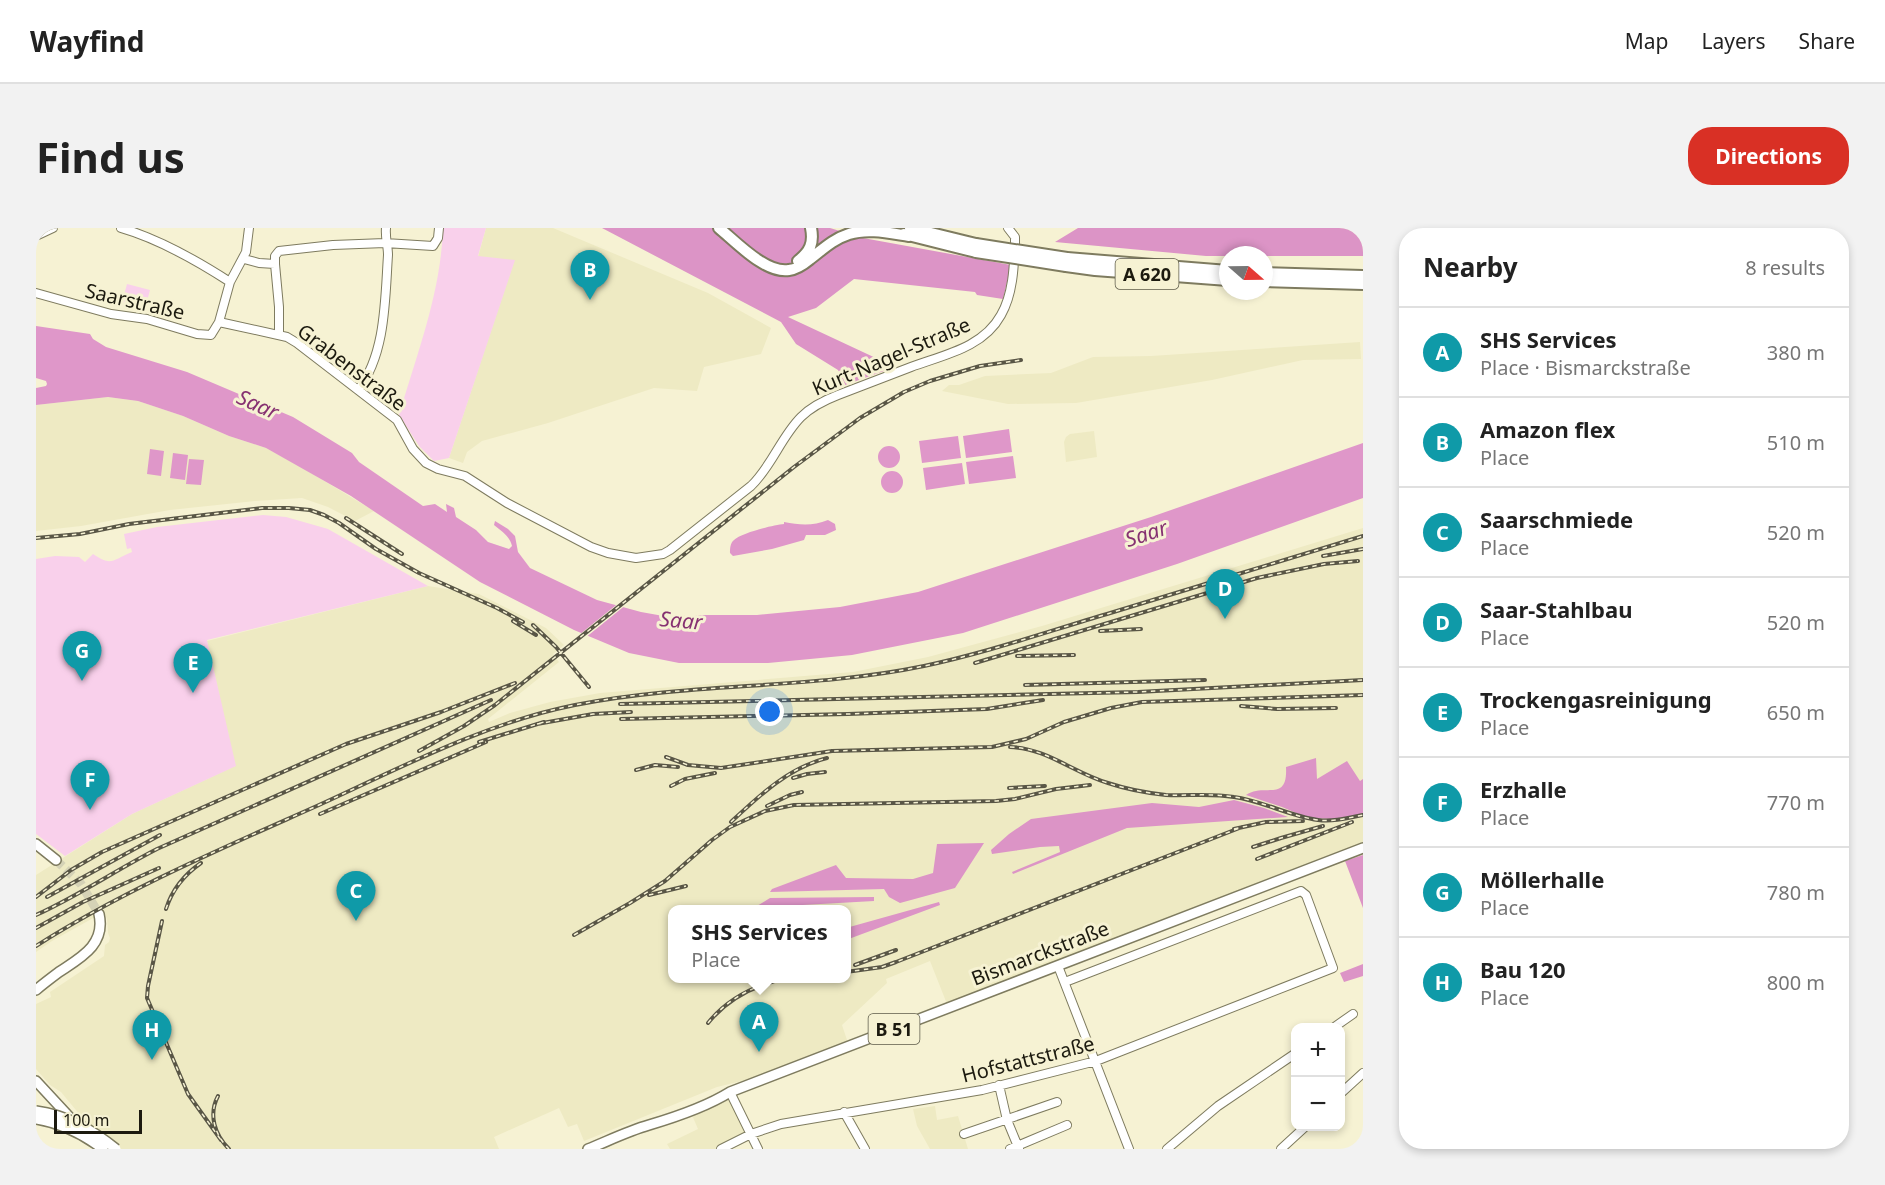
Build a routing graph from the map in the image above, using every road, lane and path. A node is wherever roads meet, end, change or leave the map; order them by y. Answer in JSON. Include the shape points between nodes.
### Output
{"nodes":[{"id":1,"x":121,"y":228,"type":"edge"},
{"id":2,"x":249,"y":228,"type":"edge"},
{"id":3,"x":386,"y":228,"type":"edge"},
{"id":4,"x":439,"y":228,"type":"edge"},
{"id":5,"x":719,"y":228,"type":"edge"},
{"id":6,"x":730,"y":228,"type":"edge"},
{"id":7,"x":811,"y":228,"type":"edge"},
{"id":8,"x":880,"y":228,"type":"edge"},
{"id":9,"x":1008,"y":228,"type":"edge"},
{"id":10,"x":50,"y":229,"type":"edge"},
{"id":11,"x":909,"y":232,"type":"edge"},
{"id":12,"x":36,"y":236,"type":"edge"},
{"id":13,"x":385,"y":243,"type":"junction"},
{"id":14,"x":244,"y":259,"type":"junction"},
{"id":15,"x":1066,"y":262,"type":"junction"},
{"id":16,"x":274,"y":264,"type":"junction"},
{"id":17,"x":1219,"y":270,"type":"edge"},
{"id":18,"x":1273,"y":273,"type":"edge"},
{"id":19,"x":1363,"y":276,"type":"edge"},
{"id":20,"x":1219,"y":278,"type":"edge"},
{"id":21,"x":1273,"y":281,"type":"edge"},
{"id":22,"x":230,"y":282,"type":"junction"},
{"id":23,"x":1363,"y":284,"type":"edge"},
{"id":24,"x":36,"y":293,"type":"edge"},
{"id":25,"x":219,"y":322,"type":"junction"},
{"id":26,"x":279,"y":335,"type":"junction"},
{"id":27,"x":358,"y":390,"type":"junction"},
{"id":28,"x":421,"y":459,"type":"joint"},
{"id":29,"x":36,"y":844,"type":"edge"},
{"id":30,"x":1363,"y":848,"type":"edge"},
{"id":31,"x":56,"y":860,"type":"tunnel mouth"},
{"id":32,"x":1301,"y":891,"type":"joint"},
{"id":33,"x":99,"y":914,"type":"tunnel mouth"},
{"id":34,"x":1058,"y":966,"type":"junction"},
{"id":35,"x":1065,"y":982,"type":"junction"},
{"id":36,"x":36,"y":990,"type":"edge"},
{"id":37,"x":1353,"y":1014,"type":"dead end"},
{"id":38,"x":1340,"y":1023,"type":"edge"},
{"id":39,"x":1291,"y":1056,"type":"edge"},
{"id":40,"x":1096,"y":1061,"type":"junction"},
{"id":41,"x":1363,"y":1074,"type":"edge"},
{"id":42,"x":36,"y":1081,"type":"edge"},
{"id":43,"x":999,"y":1085,"type":"junction"},
{"id":44,"x":1345,"y":1090,"type":"edge"},
{"id":45,"x":730,"y":1092,"type":"junction"},
{"id":46,"x":1057,"y":1102,"type":"dead end"},
{"id":47,"x":36,"y":1111,"type":"edge"},
{"id":48,"x":844,"y":1113,"type":"junction"},
{"id":49,"x":36,"y":1119,"type":"edge"},
{"id":50,"x":1007,"y":1120,"type":"junction"},
{"id":51,"x":1067,"y":1125,"type":"dead end"},
{"id":52,"x":1300,"y":1131,"type":"edge"},
{"id":53,"x":751,"y":1134,"type":"junction"},
{"id":54,"x":964,"y":1134,"type":"dead end"},
{"id":55,"x":96,"y":1148,"type":"edge"},
{"id":56,"x":1016,"y":1148,"type":"edge"},
{"id":57,"x":116,"y":1149,"type":"edge"},
{"id":58,"x":588,"y":1149,"type":"edge"},
{"id":59,"x":721,"y":1149,"type":"edge"},
{"id":60,"x":758,"y":1149,"type":"edge"},
{"id":61,"x":865,"y":1149,"type":"edge"},
{"id":62,"x":1129,"y":1149,"type":"edge"},
{"id":63,"x":1167,"y":1149,"type":"edge"},
{"id":64,"x":1281,"y":1149,"type":"edge"}],
"edges":[{"from":1,"to":22,"type":"street","via":[[142,234]]},
{"from":2,"to":14,"type":"street"},
{"from":3,"to":13,"type":"street"},
{"from":4,"to":13,"type":"street","via":[[434,246]]},
{"from":5,"to":11,"type":"highway","via":[[766,266],[783,270],[800,266],[830,243],[851,233]]},
{"from":6,"to":7,"type":"highway","via":[[769,260],[784,265],[806,255],[812,240]]},
{"from":8,"to":11,"type":"highway","number":"A 620"},
{"from":9,"to":28,"type":"street","name":"Kurt-Nagel-Straße","via":[[1015,237],[1011,287],[1002,315],[989,330],[972,344],[950,354],[810,409],[757,481],[663,554],[627,557],[591,547],[465,476],[438,469]]},
{"from":10,"to":12,"type":"street"},
{"from":11,"to":15,"type":"highway","number":"A 620","bridge":true,"via":[[976,248]]},
{"from":13,"to":16,"type":"street","via":[[279,251]]},
{"from":13,"to":27,"type":"street","via":[[388,262],[379,344]]},
{"from":14,"to":16,"type":"street"},
{"from":14,"to":22,"type":"street"},
{"from":15,"to":17,"type":"highway","number":"A 620"},
{"from":15,"to":20,"type":"highway","number":"A 620","via":[[1116,272]]},
{"from":16,"to":26,"type":"street","name":"Grabenstraße"},
{"from":18,"to":19,"type":"highway"},
{"from":21,"to":23,"type":"highway"},
{"from":22,"to":25,"type":"street"},
{"from":24,"to":25,"type":"street","name":"Saarstraße","via":[[205,336],[211,335]]},
{"from":25,"to":26,"type":"street","name":"Grabenstraße"},
{"from":26,"to":27,"type":"street","name":"Grabenstraße","via":[[297,343]]},
{"from":27,"to":28,"type":"street","name":"Grabenstraße","via":[[397,420]]},
{"from":29,"to":31,"type":"main road"},
{"from":30,"to":34,"type":"main road","name":"Bismarckstraße","number":"B 51"},
{"from":32,"to":35,"type":"street","name":"Bismarckstraße"},
{"from":32,"to":40,"type":"street","name":"Hofstattstraße","via":[[1306,895],[1333,968]]},
{"from":33,"to":36,"type":"main road","via":[[98,936],[90,951]]},
{"from":34,"to":35,"type":"street"},
{"from":34,"to":45,"type":"main road","name":"Bismarckstraße","number":"B 51"},
{"from":35,"to":40,"type":"street"},
{"from":37,"to":38,"type":"street"},
{"from":39,"to":63,"type":"street","via":[[1218,1106]]},
{"from":40,"to":43,"type":"street","name":"Hofstattstraße"},
{"from":40,"to":62,"type":"street"},
{"from":41,"to":44,"type":"street"},
{"from":42,"to":55,"type":"main road"},
{"from":43,"to":48,"type":"street","name":"Hofstattstraße"},
{"from":43,"to":50,"type":"street"},
{"from":45,"to":53,"type":"street"},
{"from":45,"to":58,"type":"main road","name":"Bismarckstraße","number":"B 51"},
{"from":46,"to":50,"type":"street"},
{"from":47,"to":57,"type":"main road","bridge":true,"via":[[78,1124]]},
{"from":48,"to":53,"type":"street","name":"Hofstattstraße"},
{"from":48,"to":61,"type":"street"},
{"from":49,"to":55,"type":"main road","bridge":true,"via":[[74,1131]]},
{"from":50,"to":54,"type":"street"},
{"from":50,"to":56,"type":"street"},
{"from":51,"to":56,"type":"street"},
{"from":52,"to":64,"type":"street"},
{"from":53,"to":59,"type":"street","name":"Hofstattstraße"},
{"from":53,"to":60,"type":"street"}]}
